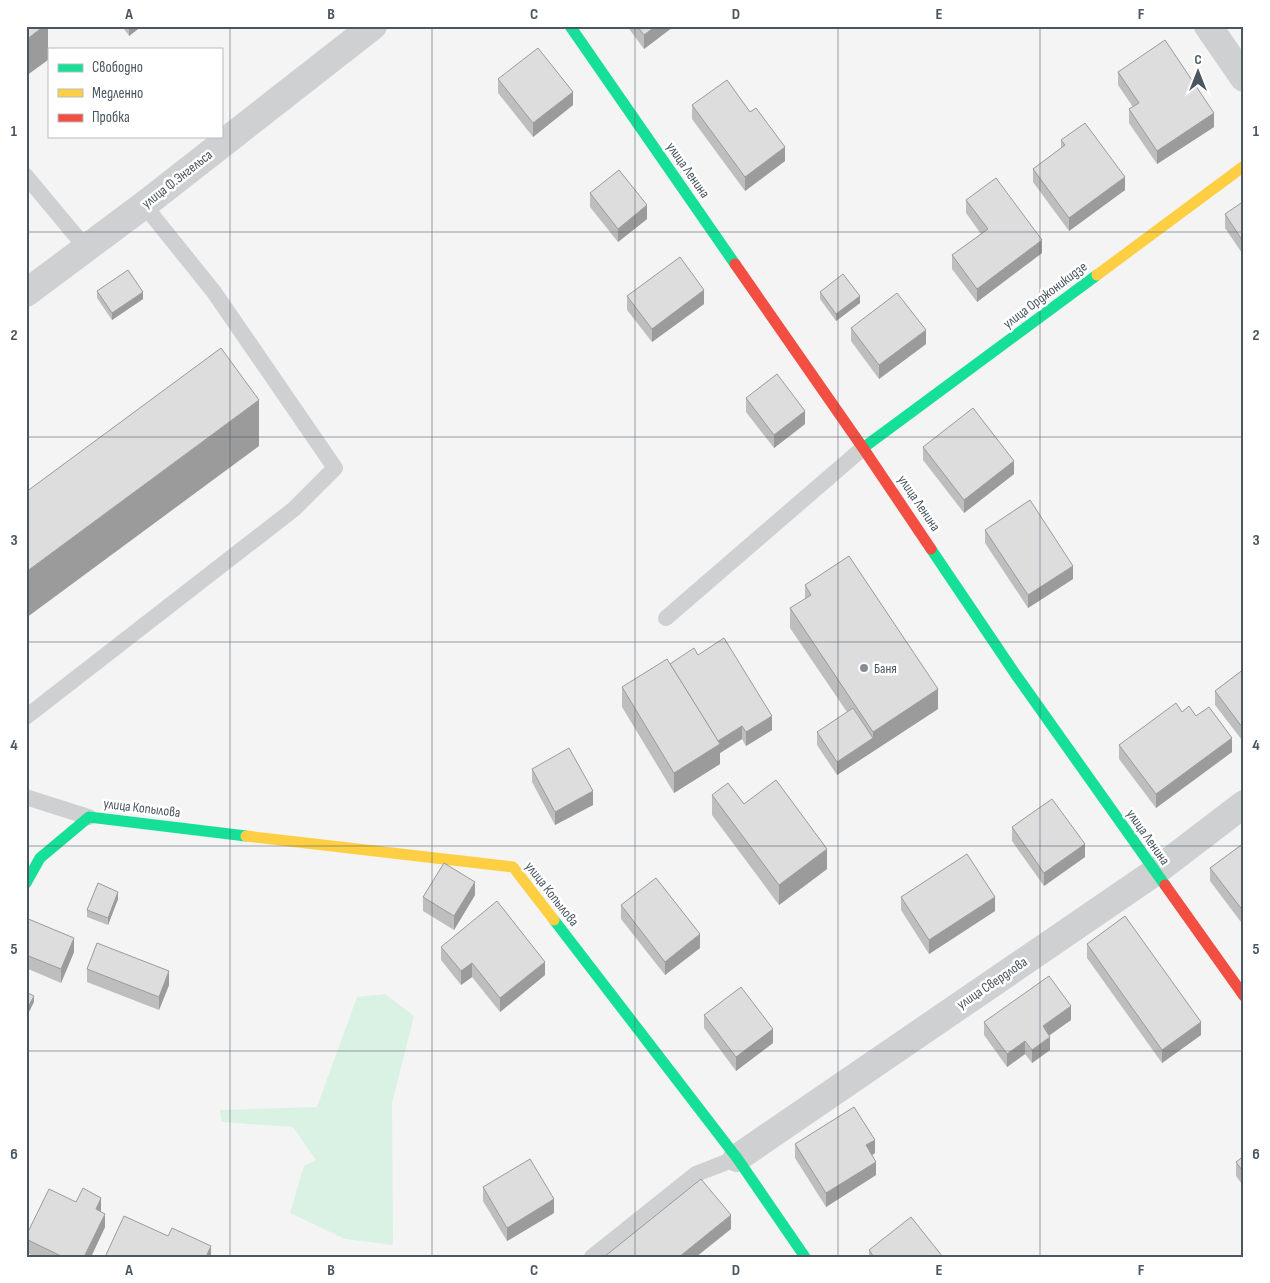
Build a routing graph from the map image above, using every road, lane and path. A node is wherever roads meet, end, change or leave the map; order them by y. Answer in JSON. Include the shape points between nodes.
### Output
{"nodes":[{"id":1,"x":373,"y":26,"type":"edge"},
{"id":2,"x":570,"y":26,"type":"edge"},
{"id":3,"x":1208,"y":26,"type":"edge"},
{"id":4,"x":1244,"y":78,"type":"edge"},
{"id":5,"x":1244,"y":166,"type":"edge"},
{"id":6,"x":26,"y":176,"type":"edge"},
{"id":7,"x":144,"y":205,"type":"junction"},
{"id":8,"x":86,"y":248,"type":"junction"},
{"id":9,"x":26,"y":293,"type":"edge"},
{"id":10,"x":863,"y":448,"type":"junction"},
{"id":11,"x":666,"y":618,"type":"dead end"},
{"id":12,"x":26,"y":717,"type":"edge"},
{"id":13,"x":26,"y":797,"type":"edge"},
{"id":14,"x":1244,"y":804,"type":"edge"},
{"id":15,"x":88,"y":817,"type":"junction"},
{"id":16,"x":1154,"y":872,"type":"junction"},
{"id":17,"x":26,"y":883,"type":"edge"},
{"id":18,"x":1244,"y":996,"type":"edge"},
{"id":19,"x":737,"y":1158,"type":"junction"},
{"id":20,"x":592,"y":1257,"type":"edge"},
{"id":21,"x":805,"y":1257,"type":"edge"}],
"edges":[{"from":1,"to":7,"type":"street","name":"улица Ф.Энгельса"},
{"from":2,"to":10,"type":"street","name":"улица Ленина"},
{"from":3,"to":4,"type":"street"},
{"from":5,"to":10,"type":"street","name":"улица Орджоникидзе"},
{"from":6,"to":8,"type":"lane"},
{"from":7,"to":8,"type":"street","name":"улица Ф.Энгельса"},
{"from":7,"to":12,"type":"lane","via":[[214,292],[335,468],[294,509]]},
{"from":8,"to":9,"type":"street","name":"улица Ф.Энгельса"},
{"from":10,"to":11,"type":"lane"},
{"from":10,"to":16,"type":"street","name":"улица Ленина"},
{"from":13,"to":15,"type":"lane"},
{"from":14,"to":16,"type":"street","name":"улица Свердлова"},
{"from":15,"to":17,"type":"street","via":[[40,858]]},
{"from":15,"to":19,"type":"street","name":"улица Копылова","via":[[513,867]]},
{"from":16,"to":18,"type":"street","name":"улица Ленина"},
{"from":16,"to":19,"type":"street","name":"улица Свердлова"},
{"from":19,"to":20,"type":"lane","via":[[696,1174]]},
{"from":19,"to":21,"type":"street","name":"улица Копылова"}]}
